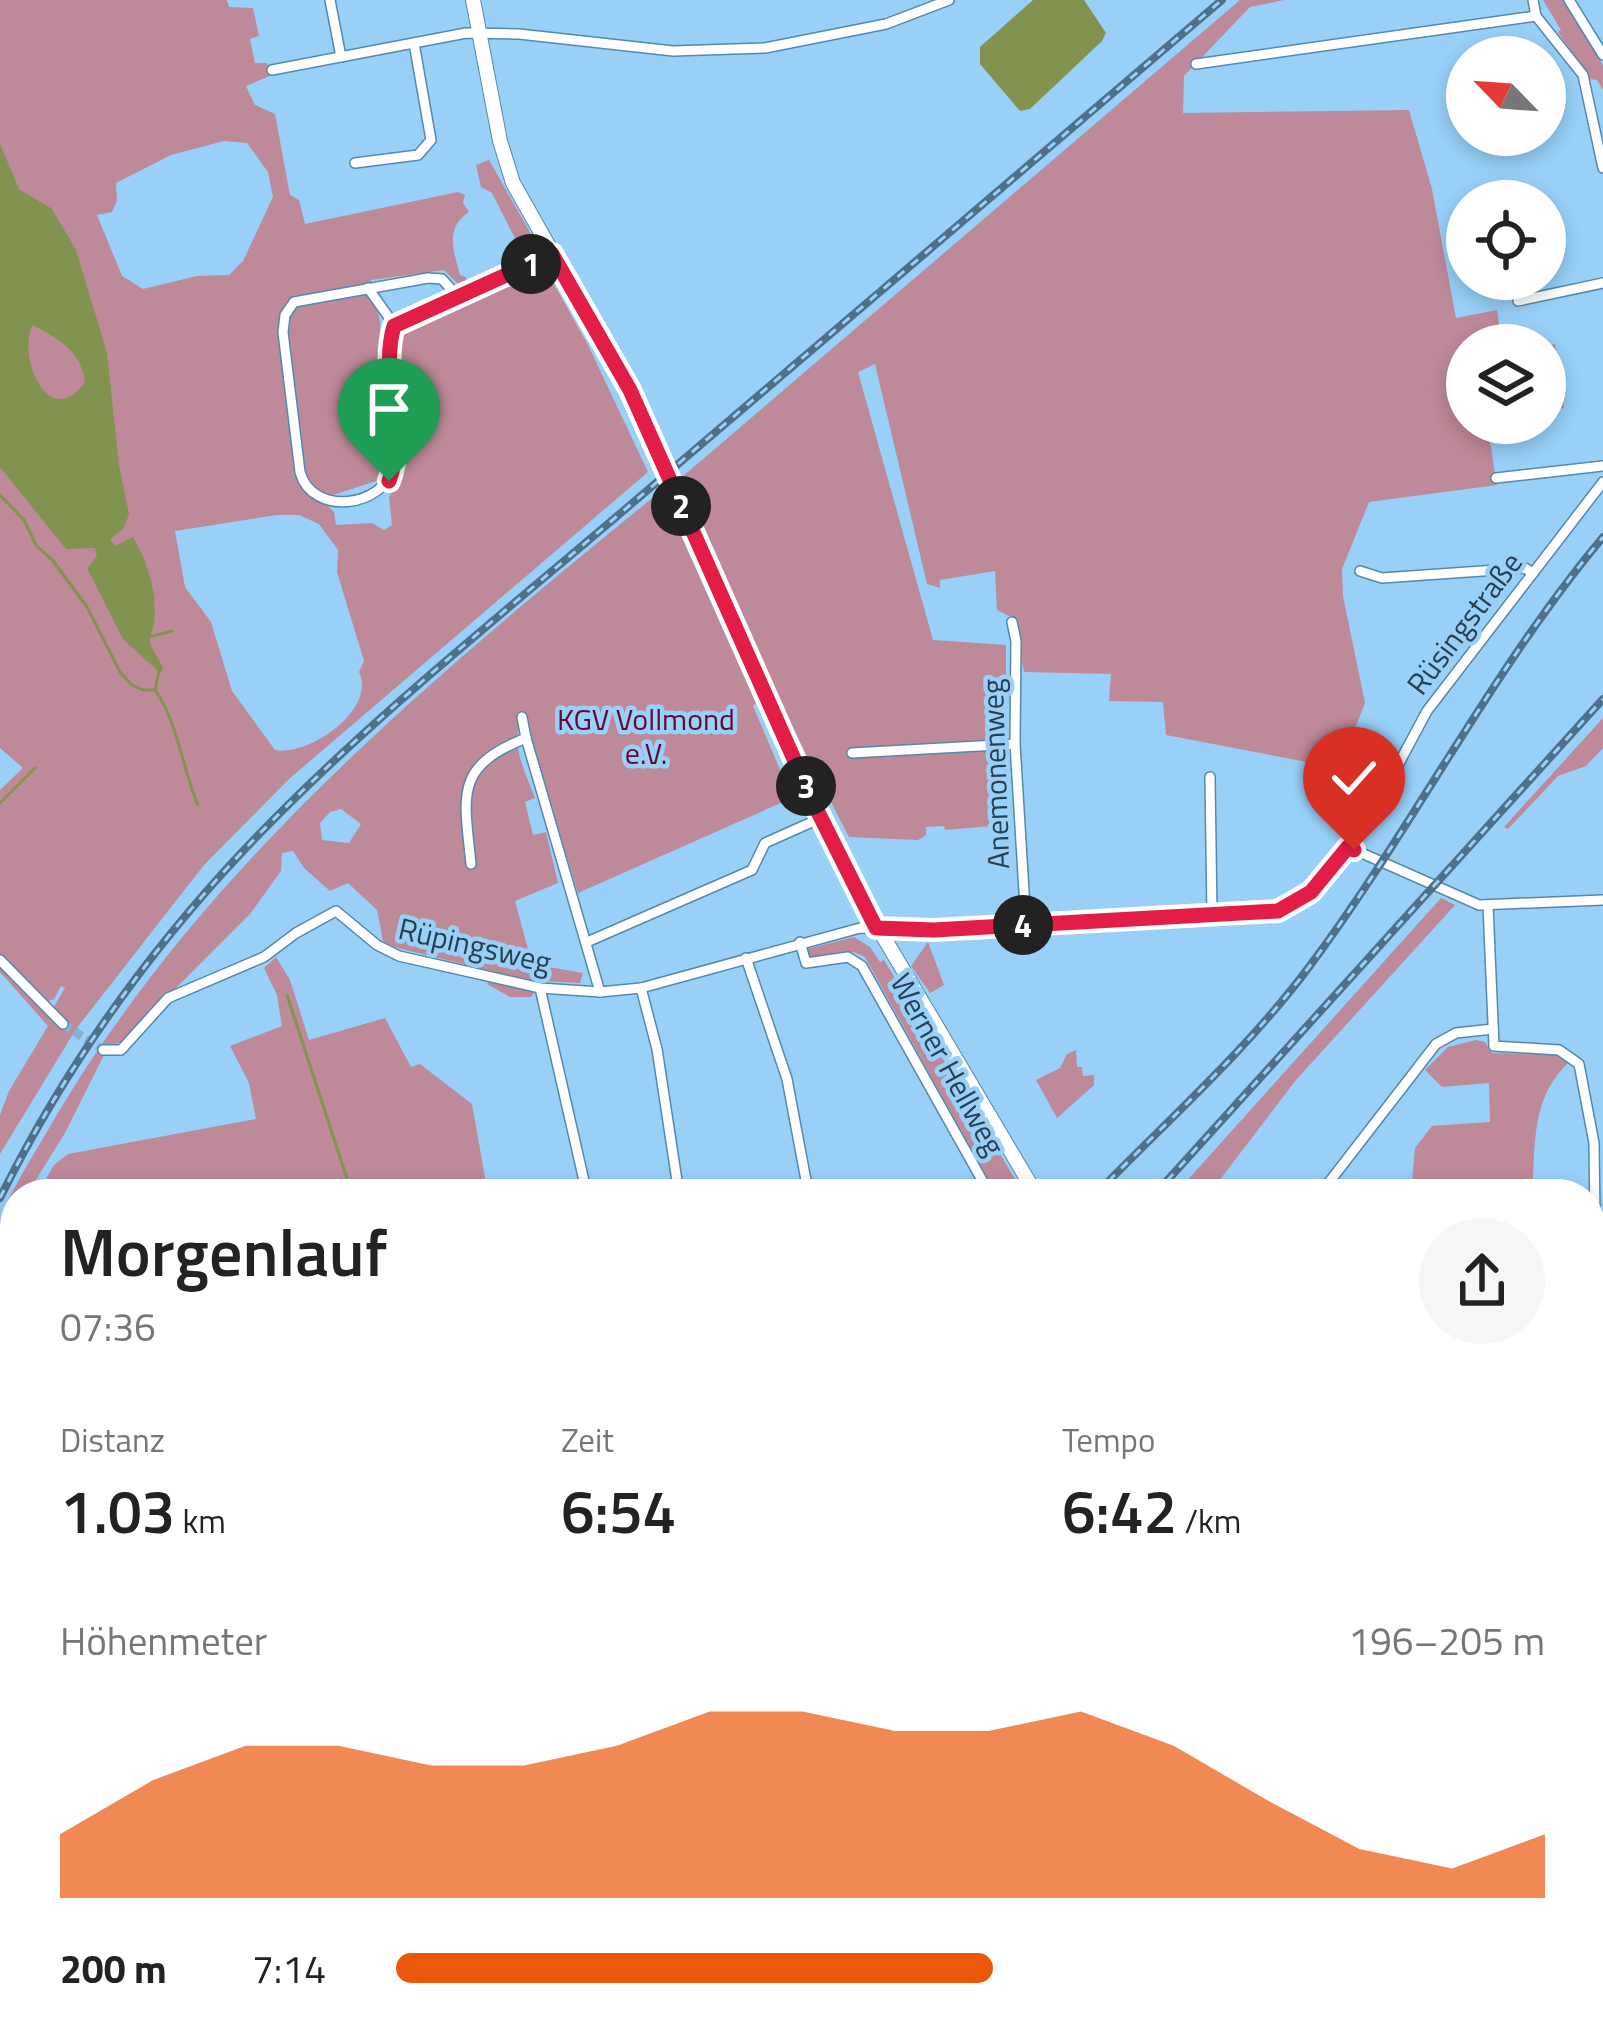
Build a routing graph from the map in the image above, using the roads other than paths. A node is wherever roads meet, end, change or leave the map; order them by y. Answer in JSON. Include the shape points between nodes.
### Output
{"nodes":[{"id":1,"x":330,"y":0,"type":"edge"},
{"id":2,"x":472,"y":0,"type":"edge"},
{"id":3,"x":950,"y":0,"type":"edge"},
{"id":4,"x":1533,"y":0,"type":"edge"},
{"id":5,"x":1569,"y":0,"type":"edge"},
{"id":6,"x":1536,"y":16,"type":"junction"},
{"id":7,"x":478,"y":33,"type":"junction"},
{"id":8,"x":414,"y":44,"type":"junction"},
{"id":9,"x":1603,"y":55,"type":"edge"},
{"id":10,"x":341,"y":57,"type":"junction"},
{"id":11,"x":1196,"y":64,"type":"dead end"},
{"id":12,"x":272,"y":70,"type":"dead end"},
{"id":13,"x":356,"y":163,"type":"dead end"},
{"id":14,"x":1603,"y":168,"type":"edge"},
{"id":15,"x":552,"y":254,"type":"junction"},
{"id":16,"x":1603,"y":283,"type":"edge"},
{"id":17,"x":368,"y":288,"type":"junction"},
{"id":18,"x":458,"y":296,"type":"junction"},
{"id":19,"x":1518,"y":301,"type":"dead end"},
{"id":20,"x":394,"y":326,"type":"junction"},
{"id":21,"x":1603,"y":466,"type":"edge"},
{"id":22,"x":1496,"y":478,"type":"dead end"},
{"id":23,"x":1603,"y":482,"type":"edge"},
{"id":24,"x":1360,"y":572,"type":"dead end"},
{"id":25,"x":1532,"y":573,"type":"junction"},
{"id":26,"x":1012,"y":622,"type":"dead end"},
{"id":27,"x":522,"y":717,"type":"dead end"},
{"id":28,"x":526,"y":738,"type":"junction"},
{"id":29,"x":1015,"y":744,"type":"junction"},
{"id":30,"x":852,"y":753,"type":"dead end"},
{"id":31,"x":1210,"y":777,"type":"dead end"},
{"id":32,"x":821,"y":818,"type":"junction"},
{"id":33,"x":1348,"y":847,"type":"junction"},
{"id":34,"x":471,"y":864,"type":"dead end"},
{"id":35,"x":1603,"y":900,"type":"edge"},
{"id":36,"x":1488,"y":905,"type":"junction"},
{"id":37,"x":1212,"y":915,"type":"junction"},
{"id":38,"x":1026,"y":924,"type":"junction"},
{"id":39,"x":876,"y":928,"type":"junction"},
{"id":40,"x":587,"y":942,"type":"junction"},
{"id":41,"x":800,"y":942,"type":"junction"},
{"id":42,"x":746,"y":958,"type":"junction"},
{"id":43,"x":0,"y":960,"type":"edge"},
{"id":44,"x":540,"y":988,"type":"junction"},
{"id":45,"x":641,"y":988,"type":"junction"},
{"id":46,"x":600,"y":992,"type":"junction"},
{"id":47,"x":63,"y":1024,"type":"tunnel mouth"},
{"id":48,"x":1493,"y":1034,"type":"junction"},
{"id":49,"x":108,"y":1052,"type":"dead end"},
{"id":50,"x":584,"y":1179,"type":"edge"},
{"id":51,"x":677,"y":1179,"type":"edge"},
{"id":52,"x":804,"y":1179,"type":"edge"},
{"id":53,"x":981,"y":1179,"type":"edge"},
{"id":54,"x":1027,"y":1179,"type":"edge"},
{"id":55,"x":1332,"y":1179,"type":"edge"},
{"id":56,"x":1594,"y":1179,"type":"edge"}],
"edges":[{"from":1,"to":10,"type":"street"},
{"from":2,"to":7,"type":"main road","name":"Werner Hellweg"},
{"from":3,"to":7,"type":"street","via":[[886,24],[739,51]]},
{"from":4,"to":6,"type":"street"},
{"from":5,"to":9,"type":"street"},
{"from":6,"to":11,"type":"street"},
{"from":6,"to":14,"type":"street","via":[[1583,75]]},
{"from":7,"to":8,"type":"street"},
{"from":7,"to":15,"type":"main road","name":"Werner Hellweg","via":[[509,174]]},
{"from":8,"to":10,"type":"street"},
{"from":8,"to":13,"type":"street","via":[[430,140],[418,155]]},
{"from":10,"to":12,"type":"street"},
{"from":15,"to":18,"type":"street"},
{"from":15,"to":32,"type":"main road","name":"Werner Hellweg","bridge":true,"via":[[630,390]]},
{"from":16,"to":19,"type":"street"},
{"from":17,"to":18,"type":"street","via":[[435,278]]},
{"from":17,"to":20,"type":"street"},
{"from":17,"to":20,"type":"street","via":[[294,302],[285,315],[300,472],[313,494],[361,499],[389,481]]},
{"from":18,"to":20,"type":"street"},
{"from":21,"to":22,"type":"street"},
{"from":23,"to":25,"type":"street","name":"Rüsingstraße"},
{"from":24,"to":25,"type":"street"},
{"from":25,"to":33,"type":"street","name":"Rüsingstraße","via":[[1427,711]]},
{"from":26,"to":29,"type":"street","name":"Anemonenweg"},
{"from":27,"to":28,"type":"street"},
{"from":28,"to":34,"type":"street","via":[[490,753],[473,772]]},
{"from":28,"to":40,"type":"street"},
{"from":29,"to":30,"type":"street"},
{"from":29,"to":38,"type":"street","name":"Anemonenweg"},
{"from":31,"to":37,"type":"street"},
{"from":32,"to":39,"type":"main road","name":"Werner Hellweg"},
{"from":32,"to":40,"type":"street","via":[[765,843],[752,870]]},
{"from":33,"to":36,"type":"street"},
{"from":33,"to":37,"type":"street","name":"Rüsingstraße","via":[[1293,904]]},
{"from":35,"to":36,"type":"street"},
{"from":36,"to":48,"type":"street"},
{"from":37,"to":38,"type":"street","name":"Rüsingstraße"},
{"from":38,"to":39,"type":"street","name":"Rüsingstraße"},
{"from":39,"to":41,"type":"street","name":"Rüpingsweg"},
{"from":39,"to":54,"type":"main road","name":"Werner Hellweg"},
{"from":40,"to":46,"type":"street"},
{"from":41,"to":42,"type":"street","name":"Rüpingsweg"},
{"from":41,"to":53,"type":"street","name":"Werner Hellweg","via":[[806,963],[848,957],[862,966]]},
{"from":42,"to":45,"type":"street","name":"Rüpingsweg"},
{"from":42,"to":52,"type":"street","via":[[788,1079]]},
{"from":43,"to":47,"type":"street"},
{"from":44,"to":46,"type":"street","name":"Rüpingsweg"},
{"from":44,"to":49,"type":"street","name":"Rüpingsweg","via":[[399,956],[336,911],[264,958],[168,998],[129,1044]]},
{"from":44,"to":50,"type":"street"},
{"from":45,"to":46,"type":"street","name":"Rüpingsweg"},
{"from":45,"to":51,"type":"street"},
{"from":48,"to":55,"type":"street","via":[[1456,1033],[1436,1043]]},
{"from":48,"to":56,"type":"street","via":[[1494,1046],[1567,1052],[1579,1064]]}]}
